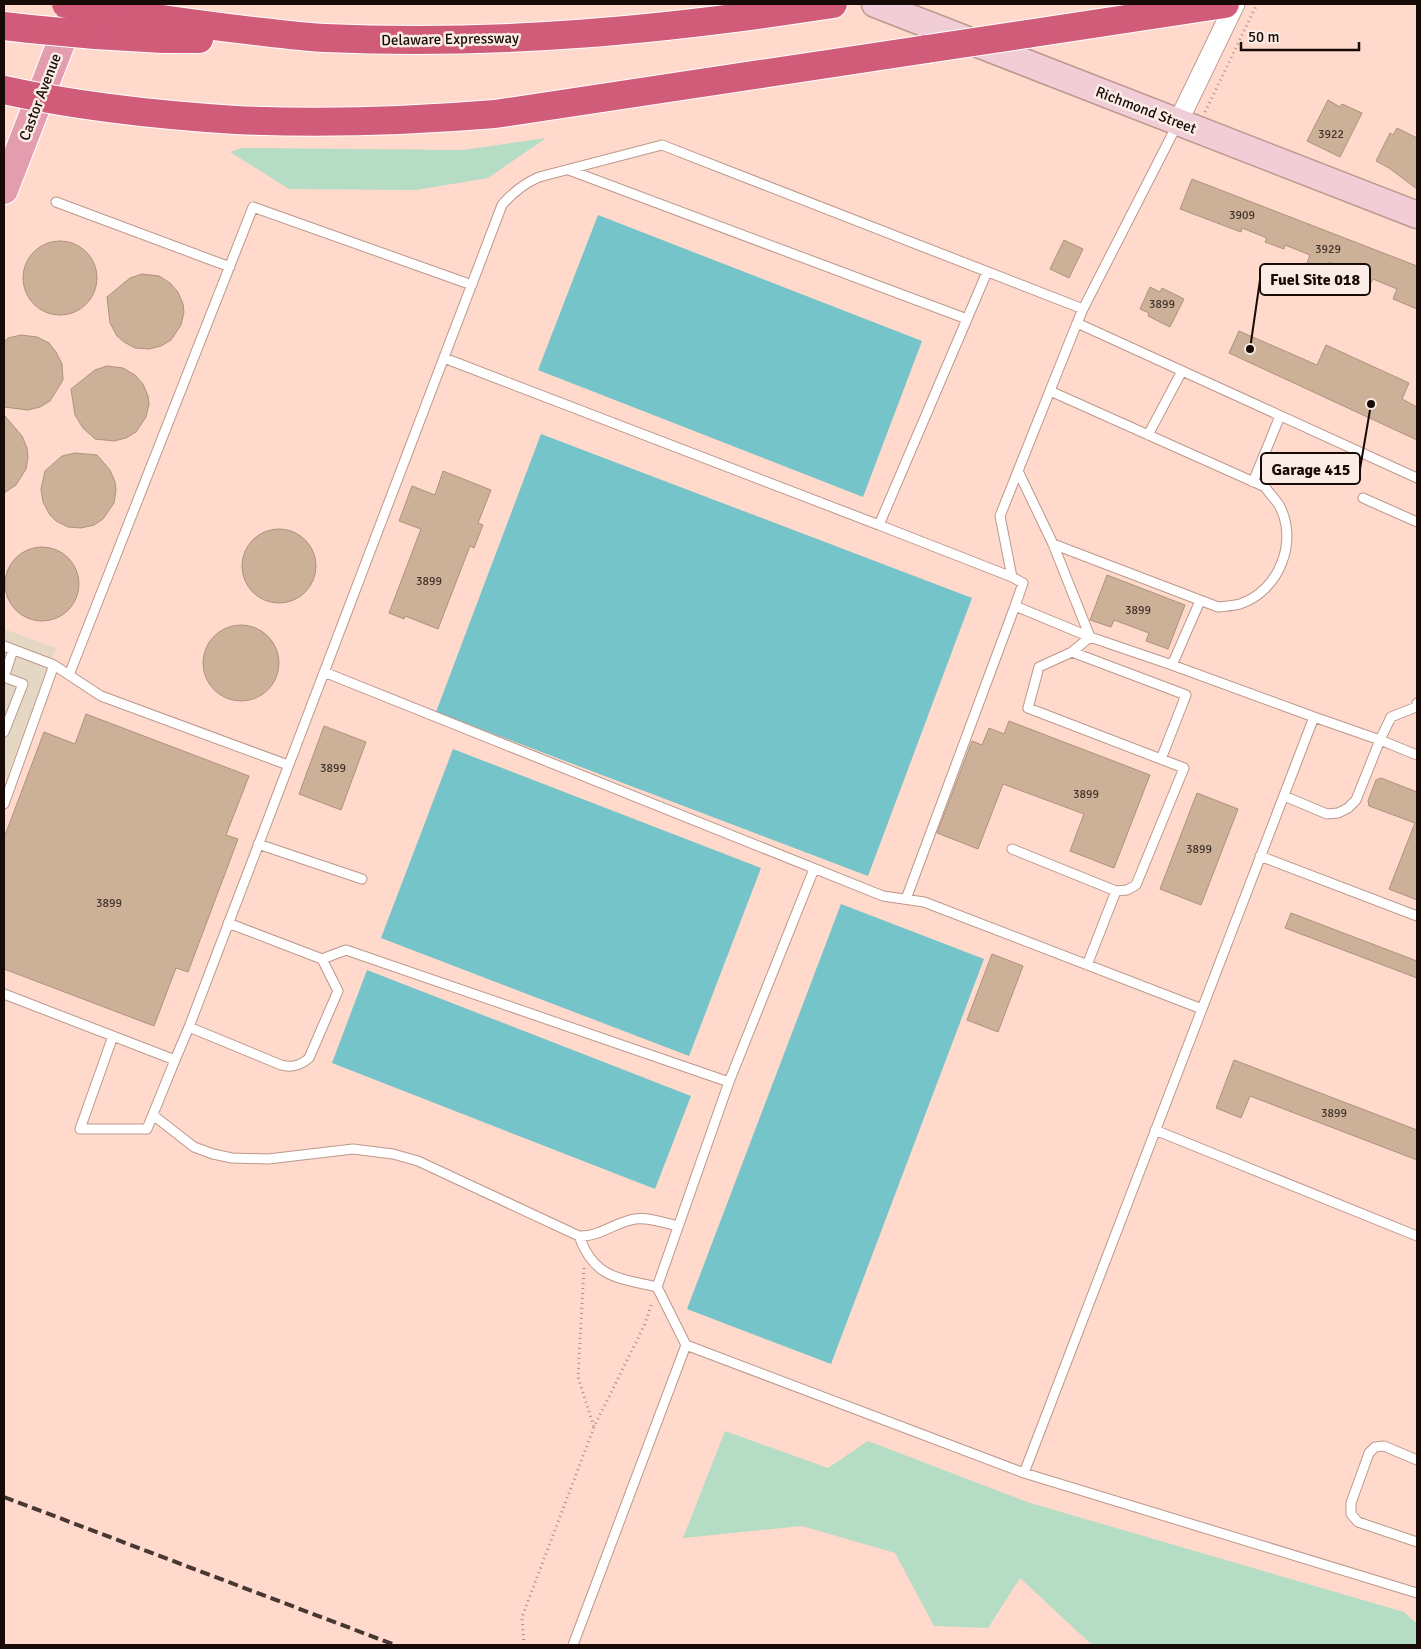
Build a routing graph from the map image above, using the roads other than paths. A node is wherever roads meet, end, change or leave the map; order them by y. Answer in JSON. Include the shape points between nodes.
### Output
{"nodes":[{"id":1,"x":66,"y":4,"type":"edge"},
{"id":2,"x":76,"y":4,"type":"edge"},
{"id":3,"x":875,"y":4,"type":"edge"},
{"id":4,"x":1235,"y":4,"type":"edge"},
{"id":5,"x":1214,"y":5,"type":"edge"},
{"id":6,"x":821,"y":6,"type":"edge"},
{"id":7,"x":99,"y":23,"type":"junction"},
{"id":8,"x":4,"y":26,"type":"edge"},
{"id":9,"x":4,"y":90,"type":"edge"},
{"id":10,"x":1178,"y":122,"type":"junction"},
{"id":11,"x":568,"y":170,"type":"junction"},
{"id":12,"x":4,"y":190,"type":"edge"},
{"id":13,"x":56,"y":202,"type":"dead end"},
{"id":14,"x":1417,"y":216,"type":"edge"},
{"id":15,"x":230,"y":267,"type":"junction"},
{"id":16,"x":986,"y":272,"type":"junction"},
{"id":17,"x":472,"y":285,"type":"junction"},
{"id":18,"x":1084,"y":309,"type":"junction"},
{"id":19,"x":967,"y":320,"type":"junction"},
{"id":20,"x":1077,"y":323,"type":"junction"},
{"id":21,"x":444,"y":358,"type":"junction"},
{"id":22,"x":1182,"y":371,"type":"junction"},
{"id":23,"x":1050,"y":391,"type":"junction"},
{"id":24,"x":1280,"y":416,"type":"junction"},
{"id":25,"x":1148,"y":435,"type":"junction"},
{"id":26,"x":1018,"y":471,"type":"junction"},
{"id":27,"x":1417,"y":478,"type":"edge"},
{"id":28,"x":1253,"y":482,"type":"junction"},
{"id":29,"x":1363,"y":498,"type":"dead end"},
{"id":30,"x":1417,"y":522,"type":"edge"},
{"id":31,"x":879,"y":525,"type":"junction"},
{"id":32,"x":1054,"y":544,"type":"junction"},
{"id":33,"x":1012,"y":576,"type":"junction"},
{"id":34,"x":1200,"y":601,"type":"junction"},
{"id":35,"x":1015,"y":606,"type":"junction"},
{"id":36,"x":1090,"y":637,"type":"junction"},
{"id":37,"x":8,"y":648,"type":"edge"},
{"id":38,"x":1072,"y":652,"type":"junction"},
{"id":39,"x":54,"y":665,"type":"junction"},
{"id":40,"x":1172,"y":665,"type":"junction"},
{"id":41,"x":324,"y":672,"type":"junction"},
{"id":42,"x":69,"y":675,"type":"junction"},
{"id":43,"x":4,"y":677,"type":"edge"},
{"id":44,"x":1417,"y":706,"type":"edge"},
{"id":45,"x":1314,"y":717,"type":"junction"},
{"id":46,"x":4,"y":732,"type":"edge"},
{"id":47,"x":1380,"y":740,"type":"junction"},
{"id":48,"x":1417,"y":755,"type":"edge"},
{"id":49,"x":1161,"y":759,"type":"junction"},
{"id":50,"x":288,"y":765,"type":"junction"},
{"id":51,"x":1284,"y":796,"type":"junction"},
{"id":52,"x":4,"y":804,"type":"edge"},
{"id":53,"x":258,"y":844,"type":"junction"},
{"id":54,"x":1012,"y":849,"type":"dead end"},
{"id":55,"x":1260,"y":856,"type":"junction"},
{"id":56,"x":814,"y":868,"type":"junction"},
{"id":57,"x":362,"y":879,"type":"dead end"},
{"id":58,"x":1116,"y":890,"type":"junction"},
{"id":59,"x":906,"y":899,"type":"junction"},
{"id":60,"x":1417,"y":916,"type":"edge"},
{"id":61,"x":228,"y":922,"type":"junction"},
{"id":62,"x":322,"y":959,"type":"junction"},
{"id":63,"x":1087,"y":965,"type":"junction"},
{"id":64,"x":4,"y":994,"type":"edge"},
{"id":65,"x":1202,"y":1009,"type":"junction"},
{"id":66,"x":188,"y":1028,"type":"junction"},
{"id":67,"x":114,"y":1036,"type":"junction"},
{"id":68,"x":174,"y":1060,"type":"junction"},
{"id":69,"x":729,"y":1082,"type":"junction"},
{"id":70,"x":152,"y":1115,"type":"junction"},
{"id":71,"x":1155,"y":1130,"type":"junction"},
{"id":72,"x":678,"y":1226,"type":"junction"},
{"id":73,"x":579,"y":1236,"type":"junction"},
{"id":74,"x":1417,"y":1236,"type":"edge"},
{"id":75,"x":657,"y":1287,"type":"junction"},
{"id":76,"x":686,"y":1345,"type":"junction"},
{"id":77,"x":1417,"y":1460,"type":"edge"},
{"id":78,"x":1024,"y":1473,"type":"junction"},
{"id":79,"x":1417,"y":1542,"type":"edge"},
{"id":80,"x":1417,"y":1594,"type":"edge"},
{"id":81,"x":573,"y":1645,"type":"edge"}],
"edges":[{"from":1,"to":7,"type":"highway","name":"Delaware Expressway","bridge":true},
{"from":2,"to":12,"type":"main road","name":"Castor Avenue"},
{"from":3,"to":10,"type":"main road","name":"Richmond Street"},
{"from":4,"to":10,"type":"street"},
{"from":5,"to":9,"type":"highway","bridge":true,"via":[[495,114],[443,118],[327,123],[236,120],[146,113]]},
{"from":6,"to":7,"type":"highway","name":"Delaware Expressway","via":[[668,27],[553,37],[440,41],[323,38],[242,30]]},
{"from":7,"to":8,"type":"highway","bridge":true,"via":[[30,29]]},
{"from":10,"to":14,"type":"main road","name":"Richmond Street"},
{"from":10,"to":18,"type":"lane"},
{"from":11,"to":16,"type":"lane","via":[[662,145]]},
{"from":11,"to":17,"type":"lane","via":[[539,178],[512,194],[502,206]]},
{"from":11,"to":19,"type":"lane"},
{"from":13,"to":15,"type":"lane"},
{"from":15,"to":17,"type":"lane","via":[[253,207]]},
{"from":15,"to":42,"type":"lane"},
{"from":16,"to":18,"type":"lane"},
{"from":16,"to":19,"type":"lane"},
{"from":17,"to":21,"type":"lane"},
{"from":18,"to":20,"type":"lane"},
{"from":19,"to":31,"type":"lane"},
{"from":20,"to":22,"type":"lane"},
{"from":20,"to":23,"type":"lane"},
{"from":21,"to":31,"type":"lane"},
{"from":21,"to":41,"type":"lane"},
{"from":22,"to":24,"type":"lane"},
{"from":22,"to":25,"type":"lane"},
{"from":23,"to":25,"type":"lane"},
{"from":23,"to":26,"type":"lane"},
{"from":24,"to":27,"type":"lane"},
{"from":24,"to":28,"type":"lane"},
{"from":25,"to":28,"type":"lane"},
{"from":26,"to":32,"type":"lane"},
{"from":26,"to":33,"type":"lane","via":[[1000,516]]},
{"from":28,"to":34,"type":"lane","via":[[1265,487],[1279,506],[1286,528],[1286,552],[1277,574],[1262,592],[1241,604],[1218,607]]},
{"from":29,"to":30,"type":"lane"},
{"from":31,"to":33,"type":"lane"},
{"from":32,"to":34,"type":"lane"},
{"from":32,"to":36,"type":"lane"},
{"from":33,"to":35,"type":"lane","via":[[1023,583]]},
{"from":34,"to":40,"type":"lane"},
{"from":35,"to":36,"type":"lane"},
{"from":35,"to":59,"type":"lane"},
{"from":36,"to":38,"type":"lane"},
{"from":36,"to":40,"type":"lane"},
{"from":37,"to":39,"type":"lane"},
{"from":37,"to":43,"type":"lane"},
{"from":38,"to":49,"type":"lane","via":[[1186,696]]},
{"from":38,"to":49,"type":"lane","via":[[1039,667],[1028,708]]},
{"from":39,"to":42,"type":"lane"},
{"from":39,"to":52,"type":"lane"},
{"from":40,"to":45,"type":"lane"},
{"from":41,"to":50,"type":"lane"},
{"from":41,"to":56,"type":"lane"},
{"from":42,"to":50,"type":"lane","via":[[101,696]]},
{"from":43,"to":46,"type":"lane","via":[[23,684]]},
{"from":44,"to":47,"type":"lane","via":[[1391,717]]},
{"from":45,"to":47,"type":"lane"},
{"from":45,"to":51,"type":"lane"},
{"from":47,"to":48,"type":"lane"},
{"from":47,"to":51,"type":"lane","via":[[1356,800],[1348,808],[1327,814]]},
{"from":49,"to":58,"type":"lane","via":[[1184,768],[1136,885],[1128,890]]},
{"from":50,"to":53,"type":"lane"},
{"from":51,"to":55,"type":"lane"},
{"from":53,"to":57,"type":"lane"},
{"from":53,"to":61,"type":"lane"},
{"from":54,"to":58,"type":"lane"},
{"from":55,"to":60,"type":"lane"},
{"from":55,"to":65,"type":"lane"},
{"from":56,"to":59,"type":"lane","via":[[883,896]]},
{"from":56,"to":69,"type":"lane"},
{"from":58,"to":63,"type":"lane"},
{"from":59,"to":63,"type":"lane","via":[[924,902]]},
{"from":61,"to":62,"type":"lane"},
{"from":61,"to":66,"type":"lane"},
{"from":62,"to":66,"type":"lane","via":[[338,990],[309,1058],[303,1063],[288,1067],[281,1065]]},
{"from":62,"to":69,"type":"lane","via":[[346,950]]},
{"from":63,"to":65,"type":"lane"},
{"from":64,"to":67,"type":"lane"},
{"from":65,"to":71,"type":"lane"},
{"from":66,"to":68,"type":"lane"},
{"from":67,"to":68,"type":"lane"},
{"from":67,"to":70,"type":"lane","via":[[80,1129],[147,1129]]},
{"from":68,"to":70,"type":"lane"},
{"from":69,"to":72,"type":"lane"},
{"from":70,"to":73,"type":"lane","via":[[194,1147],[232,1158],[268,1159],[353,1149],[418,1161]]},
{"from":71,"to":74,"type":"lane"},
{"from":71,"to":78,"type":"lane"},
{"from":72,"to":73,"type":"lane","via":[[636,1218],[587,1237]]},
{"from":72,"to":75,"type":"lane"},
{"from":73,"to":75,"type":"lane","via":[[583,1249],[604,1273]]},
{"from":75,"to":76,"type":"lane"},
{"from":76,"to":78,"type":"lane"},
{"from":76,"to":81,"type":"lane"},
{"from":77,"to":79,"type":"lane","via":[[1384,1446],[1375,1447],[1369,1453],[1350,1503],[1351,1514],[1358,1522]]},
{"from":78,"to":80,"type":"lane"}]}
